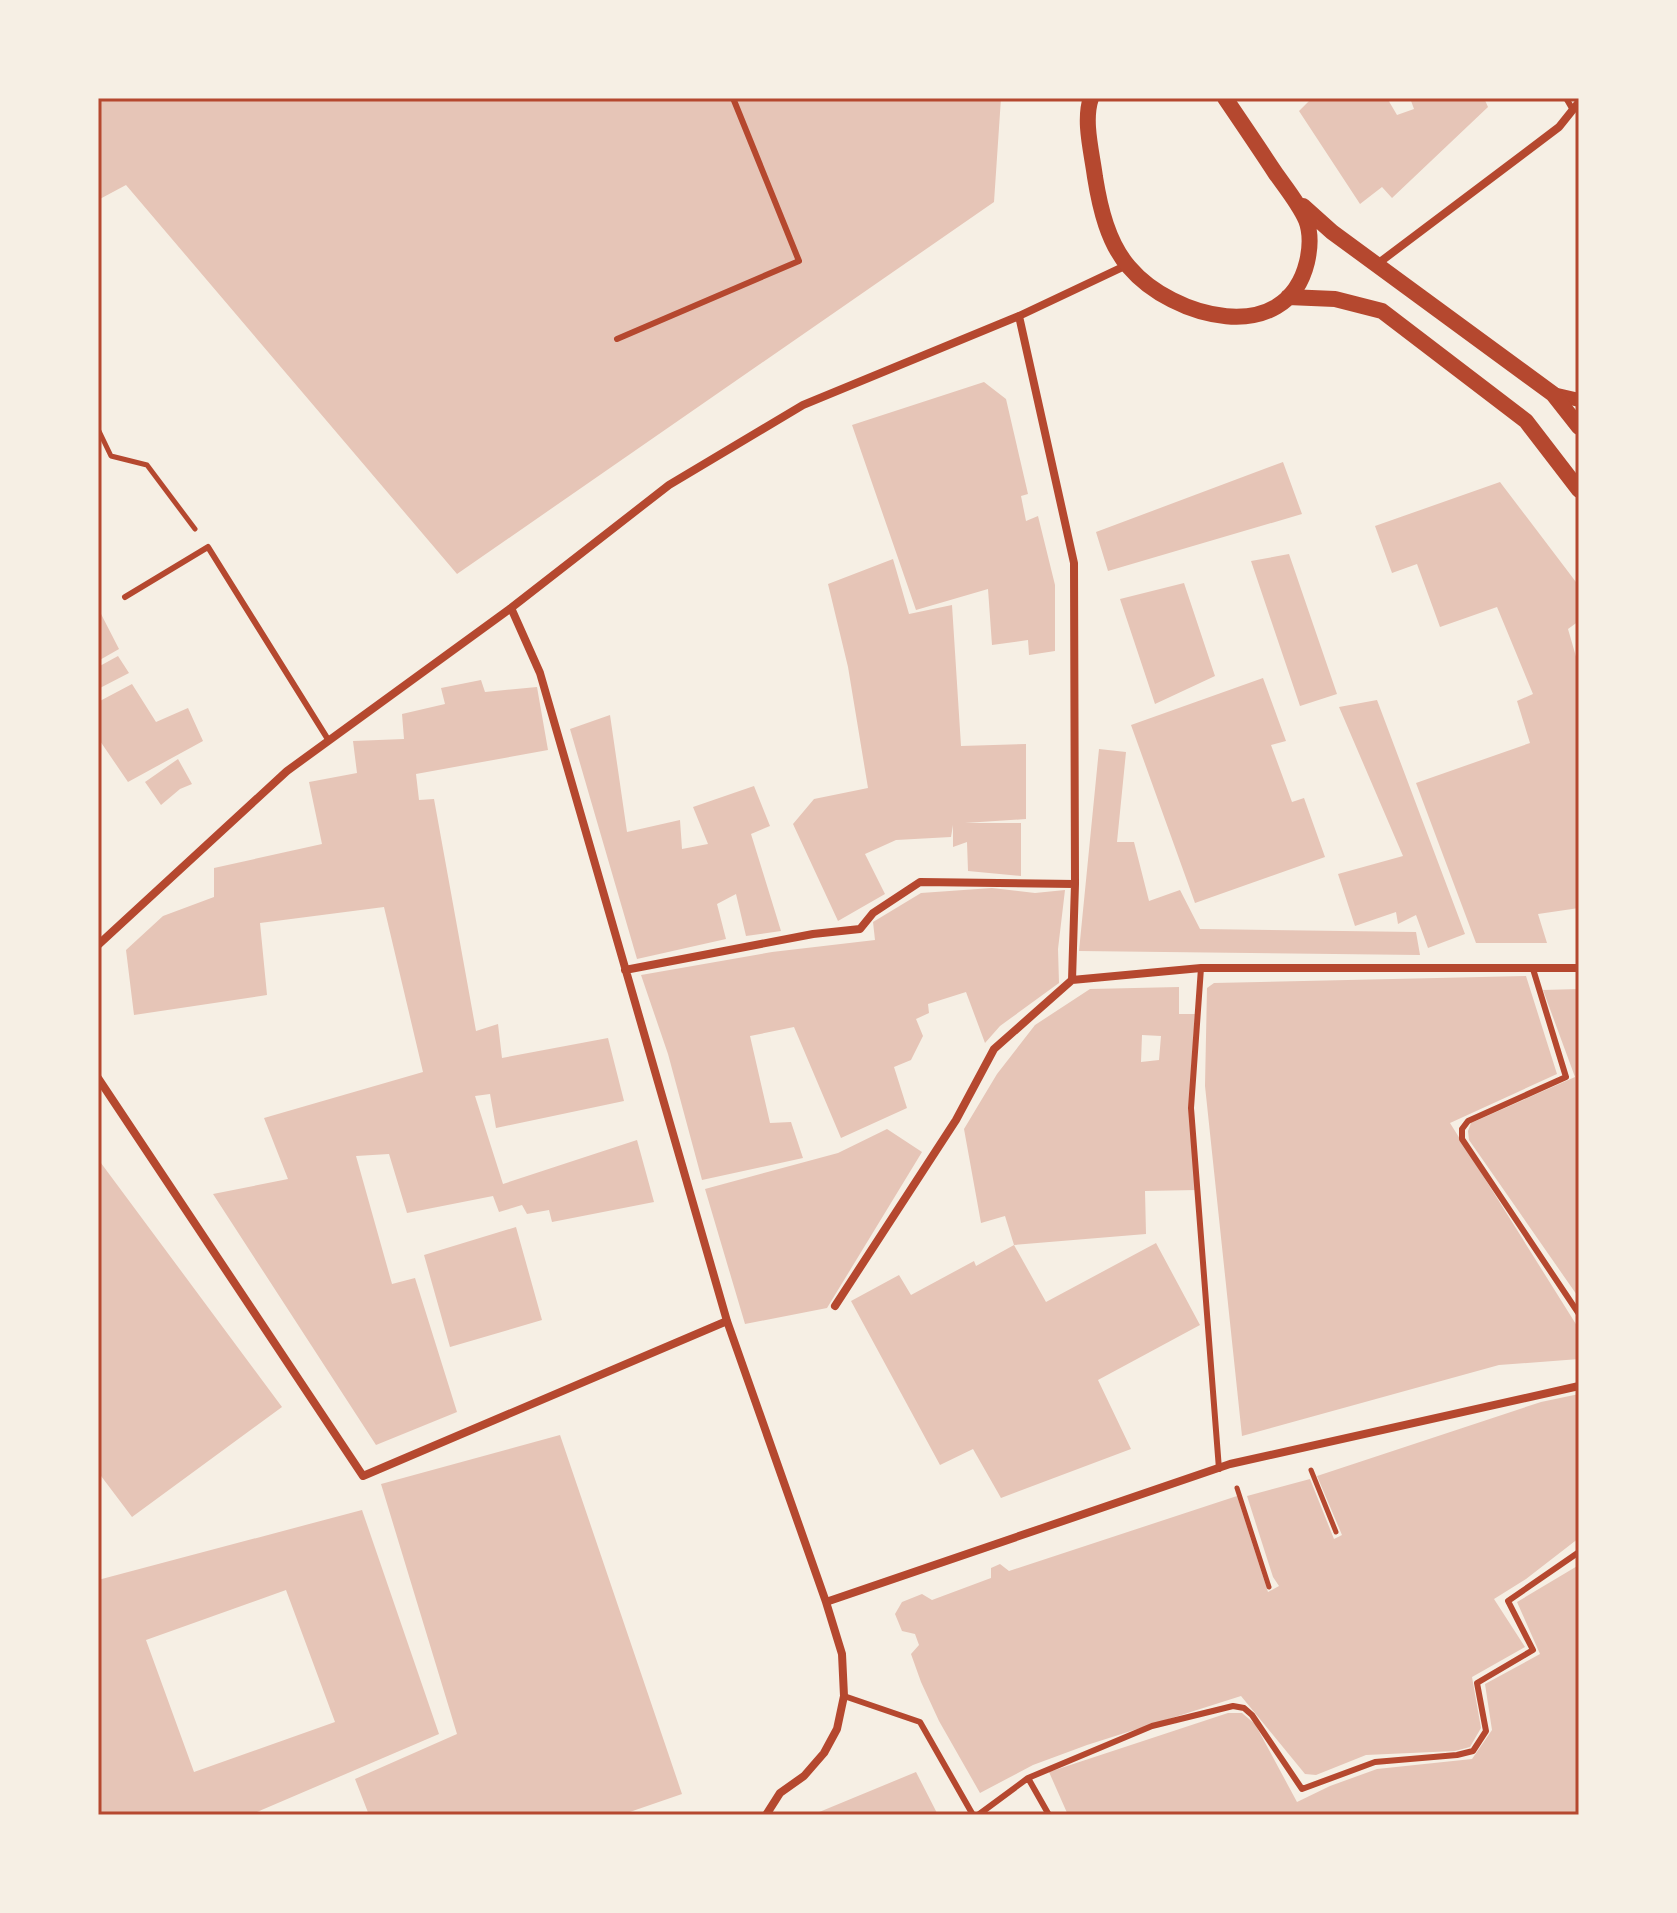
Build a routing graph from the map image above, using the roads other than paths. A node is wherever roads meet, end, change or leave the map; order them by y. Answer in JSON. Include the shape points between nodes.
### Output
{"nodes":[{"id":1,"x":733,"y":98,"type":"edge"},
{"id":2,"x":1225,"y":98,"type":"edge"},
{"id":3,"x":1566,"y":98,"type":"edge"},
{"id":4,"x":1089,"y":100,"type":"edge"},
{"id":5,"x":1579,"y":102,"type":"edge"},
{"id":6,"x":1573,"y":110,"type":"junction"},
{"id":7,"x":1290,"y":194,"type":"junction"},
{"id":8,"x":1127,"y":265,"type":"junction"},
{"id":9,"x":1376,"y":265,"type":"junction"},
{"id":10,"x":1288,"y":297,"type":"junction"},
{"id":11,"x":1019,"y":316,"type":"junction"},
{"id":12,"x":617,"y":339,"type":"dead end"},
{"id":13,"x":1553,"y":394,"type":"junction"},
{"id":14,"x":1579,"y":400,"type":"edge"},
{"id":15,"x":1579,"y":427,"type":"edge"},
{"id":16,"x":1579,"y":490,"type":"edge"},
{"id":17,"x":125,"y":597,"type":"dead end"},
{"id":18,"x":511,"y":608,"type":"junction"},
{"id":19,"x":329,"y":741,"type":"junction"},
{"id":20,"x":1075,"y":884,"type":"junction"},
{"id":21,"x":98,"y":945,"type":"edge"},
{"id":22,"x":1201,"y":968,"type":"junction"},
{"id":23,"x":1579,"y":968,"type":"edge"},
{"id":24,"x":1533,"y":969,"type":"junction"},
{"id":25,"x":625,"y":970,"type":"junction"},
{"id":26,"x":1072,"y":980,"type":"junction"},
{"id":27,"x":98,"y":1078,"type":"edge"},
{"id":28,"x":835,"y":1306,"type":"dead end"},
{"id":29,"x":1579,"y":1314,"type":"edge"},
{"id":30,"x":727,"y":1321,"type":"junction"},
{"id":31,"x":1579,"y":1386,"type":"edge"},
{"id":32,"x":1219,"y":1469,"type":"junction"},
{"id":33,"x":1579,"y":1552,"type":"edge"},
{"id":34,"x":826,"y":1602,"type":"junction"},
{"id":35,"x":844,"y":1696,"type":"junction"},
{"id":36,"x":1028,"y":1778,"type":"junction"},
{"id":37,"x":766,"y":1815,"type":"edge"},
{"id":38,"x":976,"y":1815,"type":"edge"},
{"id":39,"x":1049,"y":1815,"type":"edge"}],
"edges":[{"from":1,"to":12,"type":"lane","via":[[799,261]]},
{"from":2,"to":7,"type":"main road"},
{"from":3,"to":6,"type":"lane"},
{"from":4,"to":8,"type":"main road","via":[[1090,141],[1103,209],[1109,235]]},
{"from":5,"to":6,"type":"street"},
{"from":6,"to":9,"type":"street","via":[[1559,127]]},
{"from":7,"to":9,"type":"main road"},
{"from":7,"to":10,"type":"main road","via":[[1307,221],[1310,247],[1304,274]]},
{"from":8,"to":10,"type":"main road","via":[[1167,299],[1208,314],[1252,316]]},
{"from":8,"to":11,"type":"street"},
{"from":9,"to":13,"type":"main road"},
{"from":10,"to":16,"type":"main road","via":[[1335,299],[1382,311],[1526,421]]},
{"from":11,"to":18,"type":"street","via":[[803,405],[669,485]]},
{"from":11,"to":20,"type":"street","via":[[1074,563]]},
{"from":13,"to":14,"type":"street"},
{"from":13,"to":15,"type":"main road"},
{"from":17,"to":19,"type":"lane","via":[[208,547]]},
{"from":18,"to":19,"type":"street"},
{"from":18,"to":25,"type":"street","via":[[540,673]]},
{"from":19,"to":21,"type":"street","via":[[287,771]]},
{"from":20,"to":25,"type":"street","via":[[920,882],[873,913],[860,929]]},
{"from":20,"to":26,"type":"street"},
{"from":22,"to":24,"type":"street"},
{"from":22,"to":26,"type":"street"},
{"from":22,"to":32,"type":"lane","via":[[1191,1108]]},
{"from":23,"to":24,"type":"street"},
{"from":24,"to":29,"type":"lane","via":[[1566,1077],[1468,1121],[1462,1139]]},
{"from":25,"to":30,"type":"street"},
{"from":26,"to":28,"type":"street","via":[[994,1049],[956,1120]]},
{"from":27,"to":30,"type":"street","via":[[363,1476]]},
{"from":30,"to":34,"type":"street"},
{"from":31,"to":32,"type":"street"},
{"from":32,"to":34,"type":"street"},
{"from":33,"to":36,"type":"lane","via":[[1508,1601],[1533,1650],[1477,1683],[1486,1731],[1473,1751],[1375,1762],[1302,1789],[1252,1715],[1233,1706],[1152,1726]]},
{"from":34,"to":35,"type":"street","via":[[842,1654]]},
{"from":35,"to":37,"type":"street","via":[[837,1729],[824,1753],[780,1793]]},
{"from":35,"to":38,"type":"lane","via":[[920,1722]]},
{"from":36,"to":38,"type":"lane"},
{"from":36,"to":39,"type":"lane"}]}
